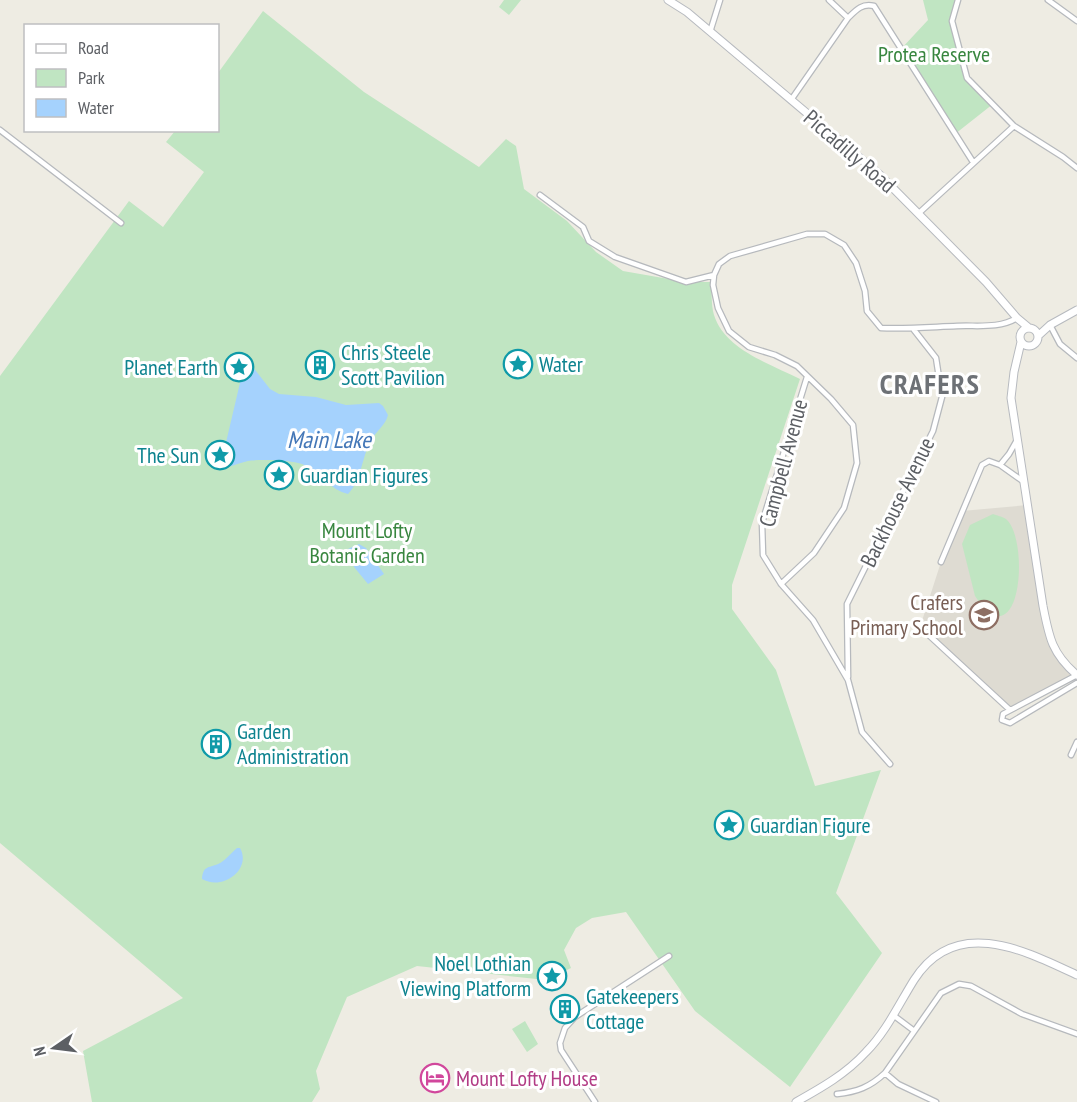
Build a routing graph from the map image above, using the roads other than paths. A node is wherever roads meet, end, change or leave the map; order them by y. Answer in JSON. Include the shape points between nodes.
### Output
{"nodes":[{"id":1,"x":668,"y":0,"type":"edge"},
{"id":2,"x":720,"y":0,"type":"edge"},
{"id":3,"x":829,"y":0,"type":"edge"},
{"id":4,"x":958,"y":0,"type":"edge"},
{"id":5,"x":1048,"y":0,"type":"edge"},
{"id":6,"x":848,"y":18,"type":"junction"},
{"id":7,"x":1077,"y":21,"type":"edge"},
{"id":8,"x":710,"y":32,"type":"junction"},
{"id":9,"x":790,"y":100,"type":"junction"},
{"id":10,"x":1014,"y":126,"type":"junction"},
{"id":11,"x":0,"y":130,"type":"edge"},
{"id":12,"x":973,"y":162,"type":"junction"},
{"id":13,"x":1077,"y":168,"type":"edge"},
{"id":14,"x":540,"y":195,"type":"dead end"},
{"id":15,"x":919,"y":213,"type":"junction"},
{"id":16,"x":121,"y":223,"type":"dead end"},
{"id":17,"x":714,"y":275,"type":"junction"},
{"id":18,"x":1077,"y":310,"type":"edge"},
{"id":19,"x":1017,"y":318,"type":"junction"},
{"id":20,"x":1050,"y":325,"type":"junction"},
{"id":21,"x":1031,"y":328,"type":"junction"},
{"id":22,"x":914,"y":330,"type":"junction"},
{"id":23,"x":1038,"y":336,"type":"junction"},
{"id":24,"x":1022,"y":342,"type":"junction"},
{"id":25,"x":1077,"y":358,"type":"edge"},
{"id":26,"x":807,"y":376,"type":"junction"},
{"id":27,"x":1018,"y":440,"type":"junction"},
{"id":28,"x":1000,"y":465,"type":"junction"},
{"id":29,"x":1024,"y":482,"type":"junction"},
{"id":30,"x":941,"y":562,"type":"dead end"},
{"id":31,"x":781,"y":584,"type":"junction"},
{"id":32,"x":920,"y":627,"type":"dead end"},
{"id":33,"x":1077,"y":675,"type":"edge"},
{"id":34,"x":848,"y":680,"type":"junction"},
{"id":35,"x":1077,"y":682,"type":"edge"},
{"id":36,"x":1010,"y":710,"type":"junction"},
{"id":37,"x":1077,"y":742,"type":"edge"},
{"id":38,"x":1071,"y":755,"type":"dead end"},
{"id":39,"x":890,"y":764,"type":"dead end"},
{"id":40,"x":669,"y":956,"type":"dead end"},
{"id":41,"x":1077,"y":975,"type":"edge"},
{"id":42,"x":893,"y":1015,"type":"junction"},
{"id":43,"x":914,"y":1030,"type":"junction"},
{"id":44,"x":1077,"y":1034,"type":"edge"},
{"id":45,"x":885,"y":1073,"type":"junction"},
{"id":46,"x":837,"y":1094,"type":"dead end"},
{"id":47,"x":595,"y":1102,"type":"edge"},
{"id":48,"x":796,"y":1102,"type":"edge"},
{"id":49,"x":936,"y":1102,"type":"edge"}],
"edges":[{"from":1,"to":8,"type":"main road","name":"Piccadilly Road"},
{"from":2,"to":8,"type":"street"},
{"from":3,"to":6,"type":"street"},
{"from":4,"to":10,"type":"street","via":[[952,21],[967,78]]},
{"from":5,"to":7,"type":"street"},
{"from":6,"to":9,"type":"street"},
{"from":6,"to":12,"type":"street","via":[[859,7],[874,6]]},
{"from":8,"to":9,"type":"main road","name":"Piccadilly Road"},
{"from":9,"to":15,"type":"main road","name":"Piccadilly Road"},
{"from":10,"to":12,"type":"street"},
{"from":10,"to":13,"type":"street"},
{"from":11,"to":16,"type":"street"},
{"from":12,"to":15,"type":"street"},
{"from":14,"to":17,"type":"street","via":[[583,227],[589,241],[615,257],[686,282]]},
{"from":15,"to":19,"type":"main road","name":"Piccadilly Road"},
{"from":17,"to":22,"type":"street","via":[[730,256],[807,234],[825,234],[844,245],[856,262],[873,322],[881,328]]},
{"from":17,"to":26,"type":"street","via":[[718,308],[729,331],[749,347],[797,366]]},
{"from":18,"to":20,"type":"main road"},
{"from":19,"to":21,"type":"main road","name":"Piccadilly Road"},
{"from":19,"to":22,"type":"street","via":[[997,326]]},
{"from":19,"to":24,"type":"main road"},
{"from":20,"to":21,"type":"main road"},
{"from":20,"to":23,"type":"main road"},
{"from":20,"to":25,"type":"street","via":[[1060,344]]},
{"from":21,"to":23,"type":"main road","name":"Piccadilly Road"},
{"from":21,"to":24,"type":"main road","via":[[1023,330]]},
{"from":22,"to":34,"type":"street","name":"Backhouse Avenue","via":[[936,358],[942,397],[933,431],[847,604]]},
{"from":23,"to":24,"type":"main road","via":[[1034,345]]},
{"from":24,"to":27,"type":"main road","via":[[1011,398]]},
{"from":26,"to":31,"type":"street","name":"Campbell Avenue","via":[[762,523],[763,555]]},
{"from":26,"to":31,"type":"street","via":[[853,425],[857,463],[843,508],[814,553]]},
{"from":27,"to":28,"type":"street"},
{"from":27,"to":29,"type":"main road"},
{"from":28,"to":29,"type":"street"},
{"from":28,"to":30,"type":"street","via":[[988,461],[982,465]]},
{"from":29,"to":33,"type":"main road","via":[[1048,634],[1057,656]]},
{"from":31,"to":34,"type":"street","name":"Campbell Avenue","via":[[813,620]]},
{"from":32,"to":36,"type":"street"},
{"from":33,"to":36,"type":"street"},
{"from":34,"to":39,"type":"street","name":"Campbell Avenue","via":[[862,732]]},
{"from":35,"to":36,"type":"street","via":[[1010,723],[1002,720]]},
{"from":37,"to":38,"type":"street"},
{"from":40,"to":47,"type":"street","via":[[583,1012],[566,1028],[561,1050]]},
{"from":41,"to":42,"type":"main road","via":[[1004,944],[969,943],[945,951],[926,965]]},
{"from":42,"to":43,"type":"street"},
{"from":42,"to":48,"type":"main road","via":[[868,1051],[843,1074]]},
{"from":43,"to":44,"type":"street","via":[[941,993],[959,984],[971,986],[1028,1017]]},
{"from":43,"to":45,"type":"street"},
{"from":45,"to":46,"type":"street","via":[[861,1090]]},
{"from":45,"to":49,"type":"street","via":[[898,1084]]}]}
